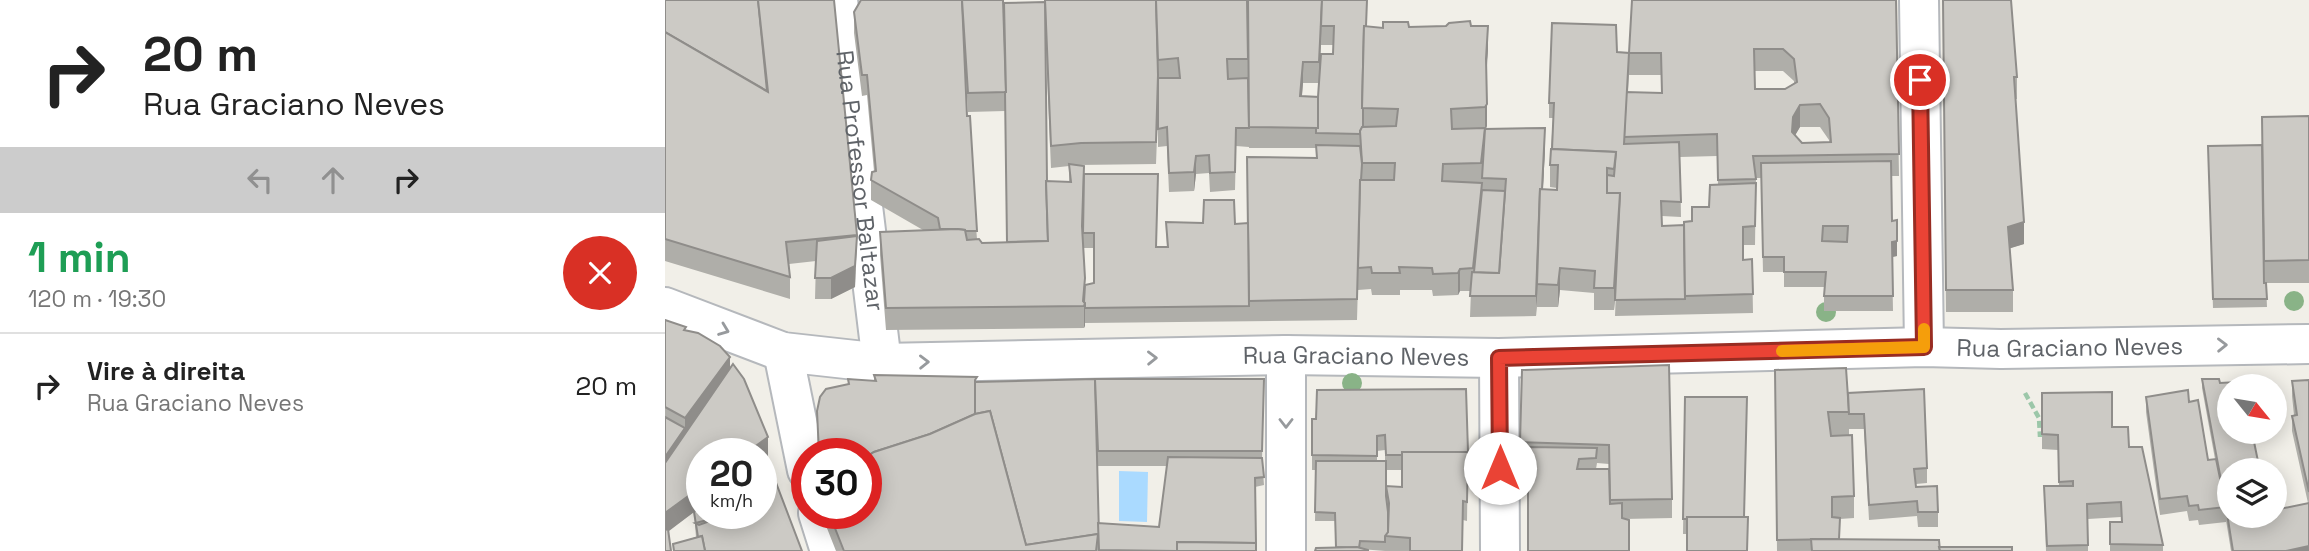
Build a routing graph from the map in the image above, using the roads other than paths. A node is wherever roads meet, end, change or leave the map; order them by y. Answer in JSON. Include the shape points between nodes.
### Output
{"nodes":[{"id":1,"x":838,"y":0,"type":"edge"},
{"id":2,"x":1919,"y":0,"type":"edge"},
{"id":3,"x":665,"y":307,"type":"edge"},
{"id":4,"x":2309,"y":344,"type":"edge"},
{"id":5,"x":1924,"y":347,"type":"junction"},
{"id":6,"x":783,"y":352,"type":"junction"},
{"id":7,"x":1286,"y":355,"type":"junction"},
{"id":8,"x":1499,"y":358,"type":"junction"},
{"id":9,"x":881,"y":363,"type":"junction"},
{"id":10,"x":800,"y":438,"type":"edge"},
{"id":11,"x":823,"y":529,"type":"edge"},
{"id":12,"x":830,"y":551,"type":"edge"},
{"id":13,"x":1286,"y":551,"type":"edge"},
{"id":14,"x":1500,"y":551,"type":"edge"}],
"edges":[{"from":1,"to":9,"type":"street","name":"Rua Professor Baltazar"},
{"from":2,"to":5,"type":"street"},
{"from":3,"to":6,"type":"street","name":"Rua Graciano Neves","one_way":true},
{"from":5,"to":4,"type":"street","name":"Rua Graciano Neves","one_way":true},
{"from":5,"to":8,"type":"street","name":"Rua Graciano Neves"},
{"from":6,"to":9,"type":"street","name":"Rua Graciano Neves"},
{"from":6,"to":10,"type":"street"},
{"from":7,"to":8,"type":"street","name":"Rua Graciano Neves"},
{"from":9,"to":7,"type":"street","name":"Rua Graciano Neves","one_way":true},
{"from":7,"to":13,"type":"street","one_way":true},
{"from":8,"to":14,"type":"street"},
{"from":11,"to":12,"type":"street"}]}
